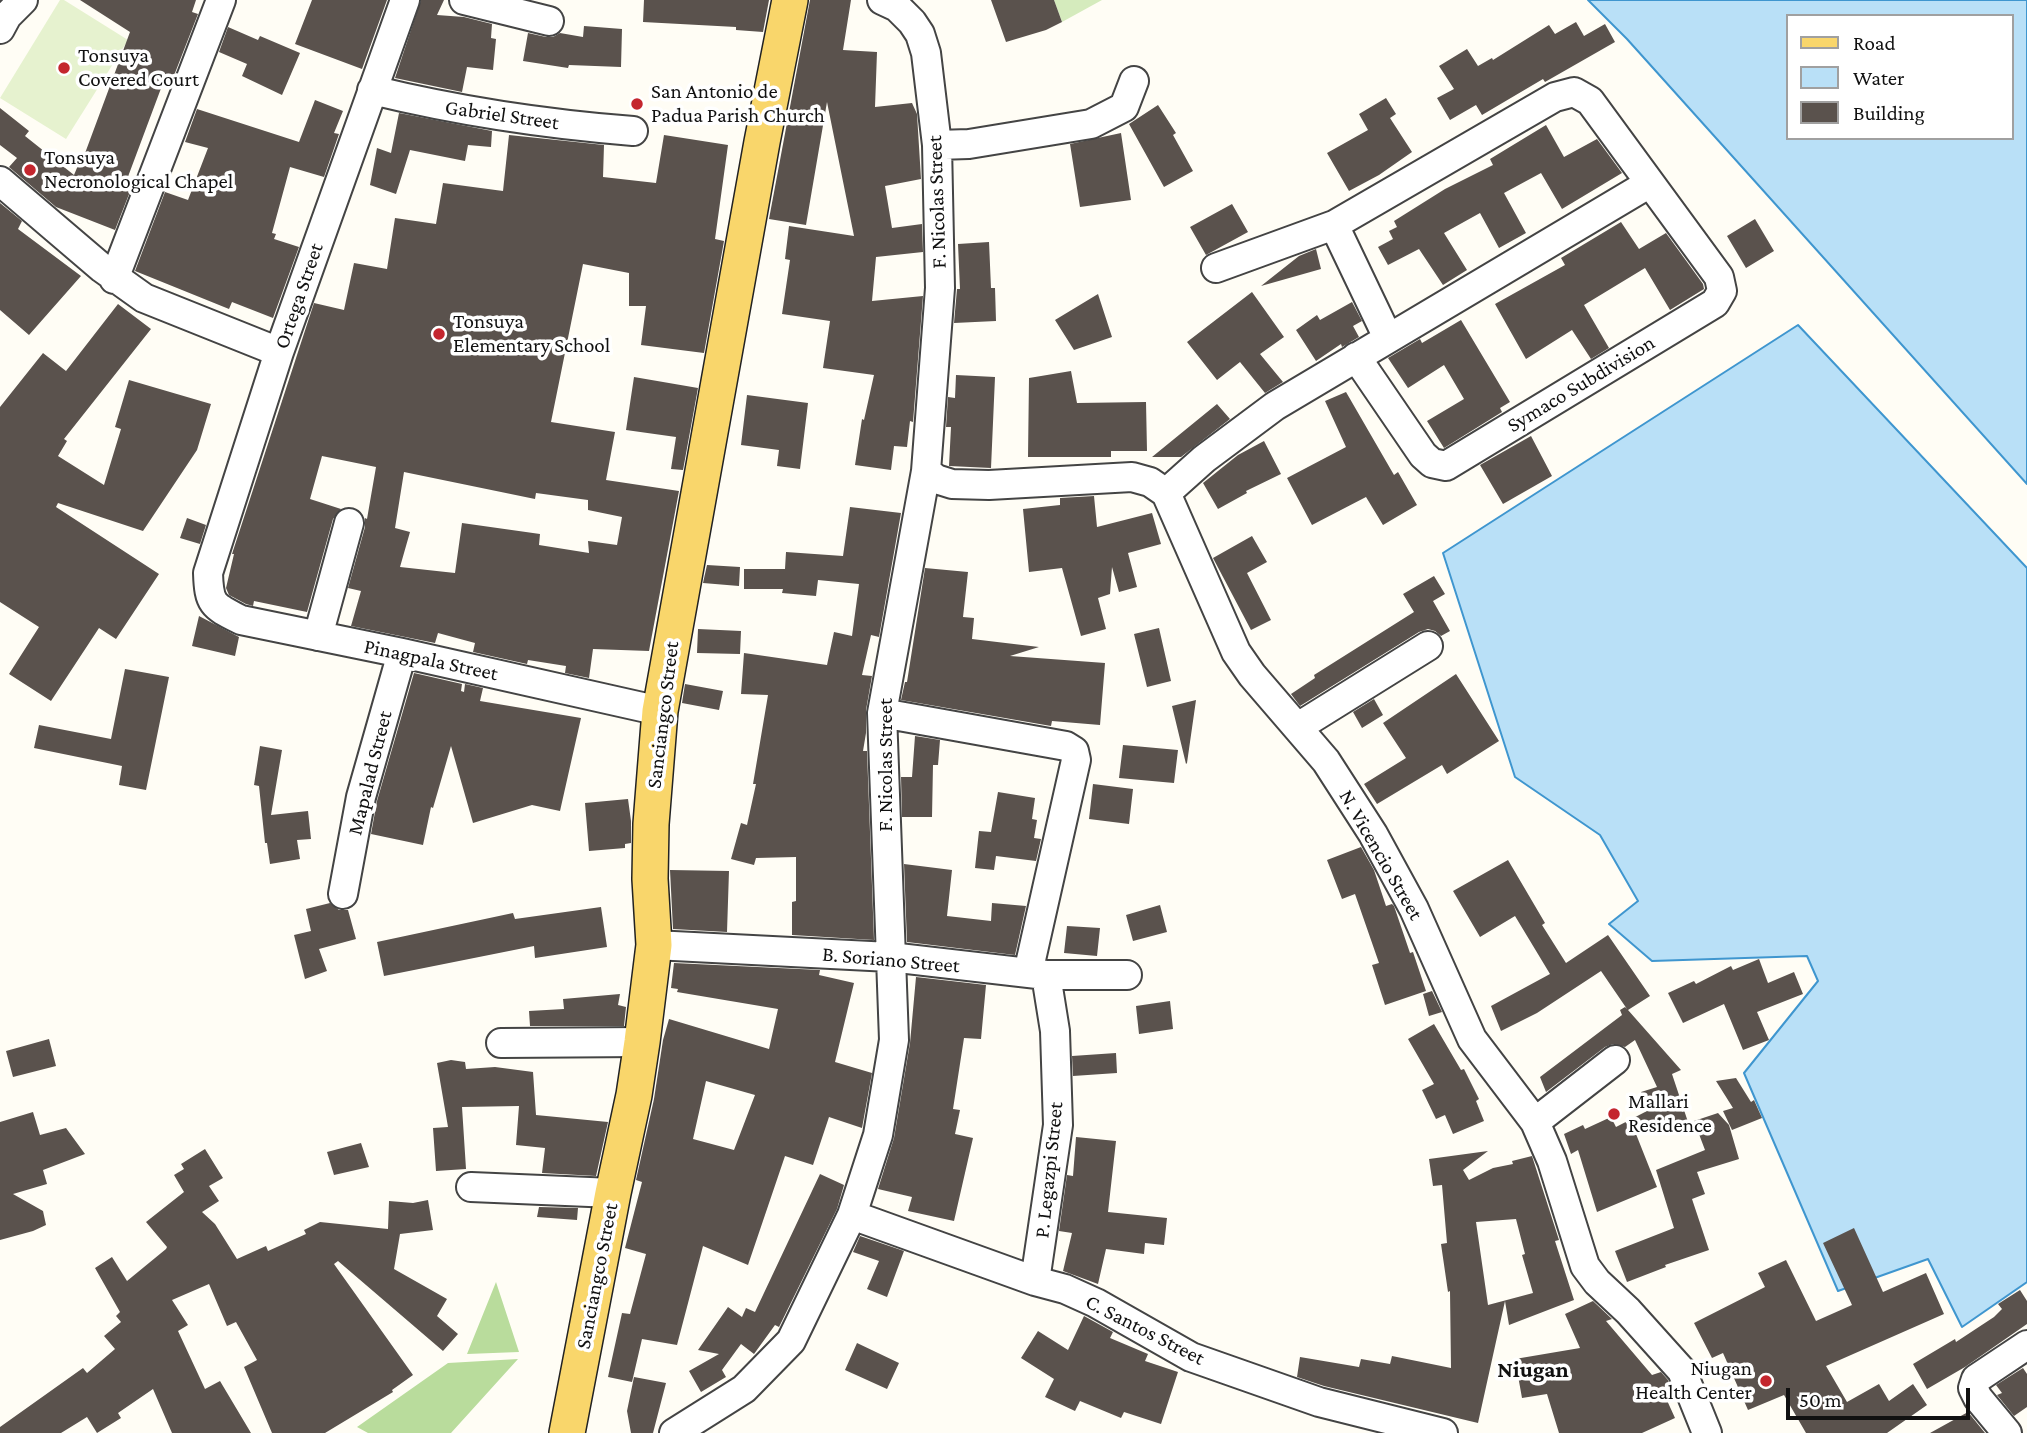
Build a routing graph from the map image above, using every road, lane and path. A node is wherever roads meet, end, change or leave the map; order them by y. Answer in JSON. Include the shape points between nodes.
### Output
{"nodes":[{"id":1,"x":221,"y":0,"type":"edge"},
{"id":2,"x":405,"y":0,"type":"edge"},
{"id":3,"x":464,"y":0,"type":"edge"},
{"id":4,"x":790,"y":0,"type":"edge"},
{"id":5,"x":882,"y":0,"type":"edge"},
{"id":6,"x":549,"y":21,"type":"dead end"},
{"id":7,"x":1134,"y":80,"type":"dead end"},
{"id":8,"x":372,"y":90,"type":"junction"},
{"id":9,"x":633,"y":131,"type":"dead end"},
{"id":10,"x":937,"y":145,"type":"junction"},
{"id":11,"x":0,"y":181,"type":"edge"},
{"id":12,"x":1650,"y":183,"type":"junction"},
{"id":13,"x":1334,"y":225,"type":"junction"},
{"id":14,"x":1216,"y":268,"type":"dead end"},
{"id":15,"x":114,"y":279,"type":"junction"},
{"id":16,"x":1388,"y":338,"type":"junction"},
{"id":17,"x":279,"y":352,"type":"junction"},
{"id":18,"x":1356,"y":357,"type":"junction"},
{"id":19,"x":926,"y":471,"type":"junction"},
{"id":20,"x":1166,"y":492,"type":"junction"},
{"id":21,"x":348,"y":523,"type":"dead end"},
{"id":22,"x":209,"y":596,"type":"joint"},
{"id":23,"x":318,"y":636,"type":"junction"},
{"id":24,"x":1428,"y":646,"type":"dead end"},
{"id":25,"x":402,"y":653,"type":"junction"},
{"id":26,"x":660,"y":711,"type":"junction"},
{"id":27,"x":882,"y":713,"type":"junction"},
{"id":28,"x":1298,"y":727,"type":"junction"},
{"id":29,"x":343,"y":894,"type":"dead end"},
{"id":30,"x":654,"y":945,"type":"junction"},
{"id":31,"x":890,"y":957,"type":"junction"},
{"id":32,"x":1037,"y":974,"type":"junction"},
{"id":33,"x":1127,"y":975,"type":"dead end"},
{"id":34,"x":642,"y":1042,"type":"junction"},
{"id":35,"x":501,"y":1043,"type":"dead end"},
{"id":36,"x":1615,"y":1060,"type":"dead end"},
{"id":37,"x":1535,"y":1122,"type":"junction"},
{"id":38,"x":471,"y":1187,"type":"dead end"},
{"id":39,"x":613,"y":1193,"type":"junction"},
{"id":40,"x":852,"y":1215,"type":"junction"},
{"id":41,"x":1035,"y":1281,"type":"junction"},
{"id":42,"x":2027,"y":1345,"type":"edge"},
{"id":43,"x":1705,"y":1432,"type":"edge"},
{"id":44,"x":567,"y":1433,"type":"edge"},
{"id":45,"x":674,"y":1433,"type":"edge"},
{"id":46,"x":1443,"y":1433,"type":"edge"},
{"id":47,"x":2007,"y":1433,"type":"edge"}],
"edges":[{"from":1,"to":15,"type":"street"},
{"from":2,"to":8,"type":"street","name":"Ortega Street"},
{"from":3,"to":6,"type":"street"},
{"from":4,"to":26,"type":"main road","name":"Sanciangco Street"},
{"from":5,"to":10,"type":"street","name":"F. Nicolas Street","via":[[897,7],[920,34]]},
{"from":7,"to":10,"type":"street","via":[[1124,107],[1091,124]]},
{"from":8,"to":9,"type":"street","name":"Gabriel Street","via":[[479,113]]},
{"from":8,"to":17,"type":"street","name":"Ortega Street"},
{"from":10,"to":19,"type":"street","name":"F. Nicolas Street","via":[[940,288]]},
{"from":11,"to":15,"type":"street"},
{"from":12,"to":13,"type":"street","name":"Symaco Subdivision","via":[[1590,101],[1574,92],[1555,97]]},
{"from":12,"to":16,"type":"street"},
{"from":12,"to":18,"type":"street","name":"Symaco Subdivision","via":[[1719,277],[1723,291],[1715,303],[1446,466],[1423,455]]},
{"from":13,"to":14,"type":"street","name":"Symaco Subdivision"},
{"from":13,"to":16,"type":"street"},
{"from":15,"to":17,"type":"street","via":[[144,298]]},
{"from":16,"to":18,"type":"street"},
{"from":17,"to":22,"type":"street","name":"Ortega Street","via":[[208,573]]},
{"from":18,"to":20,"type":"street","via":[[1275,406]]},
{"from":19,"to":20,"type":"street","via":[[952,484],[977,485],[1132,477]]},
{"from":19,"to":27,"type":"street","name":"F. Nicolas Street"},
{"from":20,"to":28,"type":"street","name":"N. Vicencio Street","via":[[1236,652]]},
{"from":21,"to":23,"type":"street"},
{"from":22,"to":23,"type":"street","name":"Pinagpala Street","via":[[220,610],[242,620]]},
{"from":23,"to":25,"type":"street","name":"Pinagpala Street"},
{"from":24,"to":28,"type":"street"},
{"from":25,"to":26,"type":"street","name":"Pinagpala Street"},
{"from":25,"to":29,"type":"street","name":"Mapalad Street","via":[[361,797]]},
{"from":26,"to":30,"type":"main road","name":"Sanciangco Street","via":[[650,824]]},
{"from":27,"to":31,"type":"street","name":"F. Nicolas Street"},
{"from":27,"to":32,"type":"street","via":[[1066,746],[1075,753]]},
{"from":28,"to":37,"type":"street","name":"N. Vicencio Street","via":[[1373,834],[1414,909],[1472,1040]]},
{"from":30,"to":31,"type":"street","name":"B. Soriano Street"},
{"from":30,"to":34,"type":"main road","name":"Sanciangco Street"},
{"from":31,"to":32,"type":"street","name":"B. Soriano Street"},
{"from":31,"to":40,"type":"street","name":"F. Nicolas Street","via":[[894,1040],[878,1135]]},
{"from":32,"to":33,"type":"street","name":"B. Soriano Street"},
{"from":32,"to":41,"type":"street","name":"P. Legazpi Street","via":[[1055,1031],[1058,1125]]},
{"from":34,"to":35,"type":"street"},
{"from":34,"to":39,"type":"main road","name":"Sanciangco Street"},
{"from":36,"to":37,"type":"street"},
{"from":37,"to":43,"type":"street","name":"N. Vicencio Street","via":[[1585,1266],[1682,1371]]},
{"from":38,"to":39,"type":"street"},
{"from":39,"to":44,"type":"main road","name":"Sanciangco Street"},
{"from":40,"to":41,"type":"street","name":"C. Santos Street"},
{"from":40,"to":45,"type":"street","name":"F. Nicolas Street","via":[[791,1341],[744,1389]]},
{"from":41,"to":46,"type":"street","name":"C. Santos Street","via":[[1096,1303],[1191,1357],[1319,1402]]},
{"from":42,"to":47,"type":"street","via":[[1976,1379],[1973,1388]]}]}
